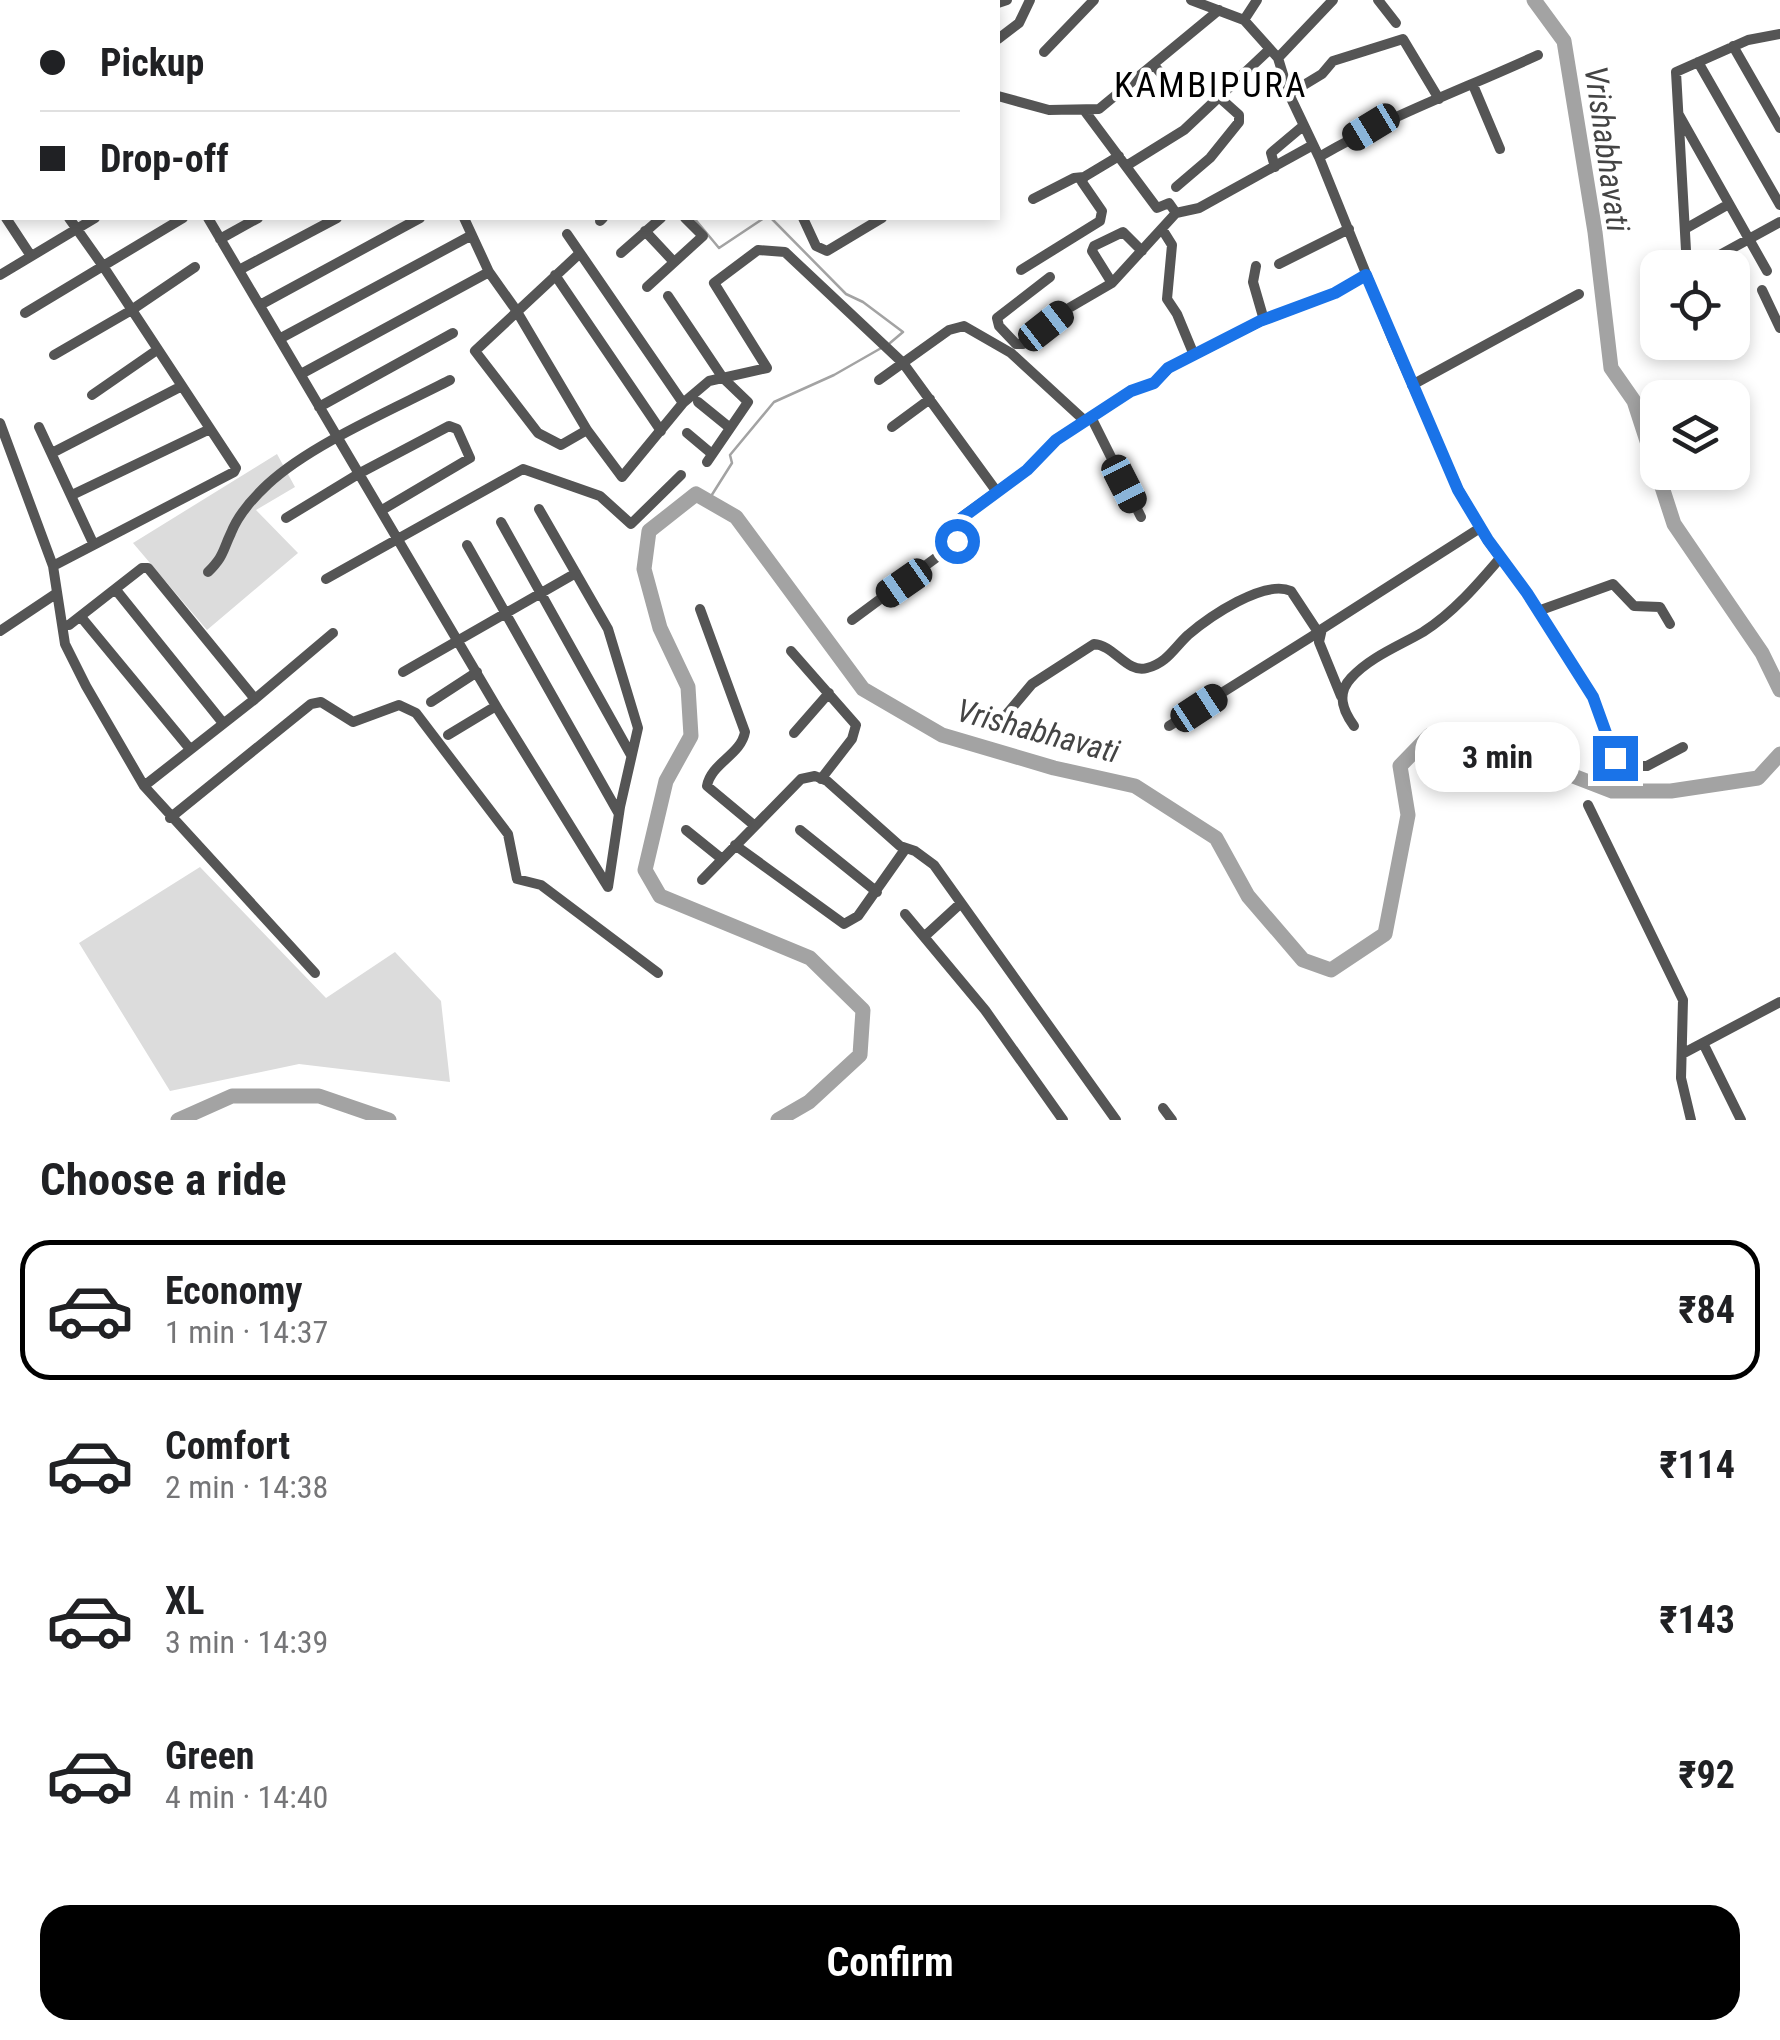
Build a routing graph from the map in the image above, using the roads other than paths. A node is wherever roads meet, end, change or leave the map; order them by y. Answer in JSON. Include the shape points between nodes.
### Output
{"nodes":[{"id":1,"x":1030,"y":0,"type":"edge"},
{"id":2,"x":1094,"y":0,"type":"edge"},
{"id":3,"x":1191,"y":0,"type":"edge"},
{"id":4,"x":1257,"y":0,"type":"edge"},
{"id":5,"x":1333,"y":0,"type":"edge"},
{"id":6,"x":1378,"y":0,"type":"edge"},
{"id":7,"x":1219,"y":10,"type":"junction"},
{"id":8,"x":1244,"y":20,"type":"junction"},
{"id":9,"x":1396,"y":23,"type":"dead end"},
{"id":10,"x":1779,"y":36,"type":"edge"},
{"id":11,"x":1000,"y":37,"type":"edge"},
{"id":12,"x":1734,"y":46,"type":"junction"},
{"id":13,"x":1044,"y":52,"type":"dead end"},
{"id":14,"x":1274,"y":54,"type":"junction"},
{"id":15,"x":1538,"y":55,"type":"dead end"},
{"id":16,"x":1698,"y":62,"type":"junction"},
{"id":17,"x":1154,"y":64,"type":"junction"},
{"id":18,"x":1196,"y":83,"type":"dead end"},
{"id":19,"x":1473,"y":85,"type":"junction"},
{"id":20,"x":1289,"y":94,"type":"junction"},
{"id":21,"x":1000,"y":97,"type":"edge"},
{"id":22,"x":1220,"y":98,"type":"junction"},
{"id":23,"x":1440,"y":99,"type":"junction"},
{"id":24,"x":1084,"y":110,"type":"junction"},
{"id":25,"x":1678,"y":113,"type":"junction"},
{"id":26,"x":1303,"y":126,"type":"junction"},
{"id":27,"x":1780,"y":128,"type":"edge"},
{"id":28,"x":1313,"y":144,"type":"junction"},
{"id":29,"x":1500,"y":149,"type":"dead end"},
{"id":30,"x":1118,"y":156,"type":"junction"},
{"id":31,"x":1320,"y":158,"type":"junction"},
{"id":32,"x":1126,"y":166,"type":"junction"},
{"id":33,"x":1274,"y":167,"type":"junction"},
{"id":34,"x":1084,"y":177,"type":"junction"},
{"id":35,"x":1176,"y":187,"type":"dead end"},
{"id":36,"x":1033,"y":199,"type":"dead end"},
{"id":37,"x":1729,"y":204,"type":"junction"},
{"id":38,"x":1780,"y":205,"type":"edge"},
{"id":39,"x":1176,"y":213,"type":"junction"},
{"id":40,"x":8,"y":220,"type":"edge"},
{"id":41,"x":71,"y":220,"type":"edge"},
{"id":42,"x":91,"y":220,"type":"edge"},
{"id":43,"x":181,"y":220,"type":"edge"},
{"id":44,"x":209,"y":220,"type":"edge"},
{"id":45,"x":254,"y":220,"type":"edge"},
{"id":46,"x":333,"y":220,"type":"edge"},
{"id":47,"x":416,"y":220,"type":"edge"},
{"id":48,"x":465,"y":220,"type":"edge"},
{"id":49,"x":659,"y":220,"type":"edge"},
{"id":50,"x":687,"y":220,"type":"edge"},
{"id":51,"x":804,"y":220,"type":"edge"},
{"id":52,"x":879,"y":220,"type":"edge"},
{"id":53,"x":1780,"y":222,"type":"edge"},
{"id":54,"x":77,"y":228,"type":"junction"},
{"id":55,"x":1162,"y":229,"type":"junction"},
{"id":56,"x":1349,"y":229,"type":"junction"},
{"id":57,"x":1685,"y":229,"type":"junction"},
{"id":58,"x":645,"y":232,"type":"junction"},
{"id":59,"x":472,"y":234,"type":"junction"},
{"id":60,"x":567,"y":234,"type":"dead end"},
{"id":61,"x":220,"y":239,"type":"junction"},
{"id":62,"x":1748,"y":239,"type":"junction"},
{"id":63,"x":1686,"y":250,"type":"edge"},
{"id":64,"x":1729,"y":250,"type":"edge"},
{"id":65,"x":1142,"y":251,"type":"junction"},
{"id":66,"x":580,"y":253,"type":"junction"},
{"id":67,"x":621,"y":253,"type":"dead end"},
{"id":68,"x":31,"y":256,"type":"junction"},
{"id":69,"x":674,"y":262,"type":"junction"},
{"id":70,"x":1280,"y":264,"type":"dead end"},
{"id":71,"x":103,"y":266,"type":"junction"},
{"id":72,"x":1256,"y":266,"type":"dead end"},
{"id":73,"x":195,"y":267,"type":"dead end"},
{"id":74,"x":239,"y":270,"type":"junction"},
{"id":75,"x":1022,"y":270,"type":"dead end"},
{"id":76,"x":1767,"y":271,"type":"dead end"},
{"id":77,"x":488,"y":272,"type":"junction"},
{"id":78,"x":0,"y":274,"type":"edge"},
{"id":79,"x":555,"y":275,"type":"junction"},
{"id":80,"x":1366,"y":275,"type":"junction"},
{"id":81,"x":1050,"y":277,"type":"dead end"},
{"id":82,"x":1112,"y":283,"type":"junction"},
{"id":83,"x":646,"y":286,"type":"dead end"},
{"id":84,"x":1762,"y":290,"type":"dead end"},
{"id":85,"x":1579,"y":294,"type":"dead end"},
{"id":86,"x":668,"y":296,"type":"dead end"},
{"id":87,"x":260,"y":305,"type":"junction"},
{"id":88,"x":130,"y":310,"type":"junction"},
{"id":89,"x":516,"y":310,"type":"junction"},
{"id":90,"x":25,"y":313,"type":"dead end"},
{"id":91,"x":1264,"y":320,"type":"junction"},
{"id":92,"x":1780,"y":328,"type":"edge"},
{"id":93,"x":453,"y":333,"type":"dead end"},
{"id":94,"x":282,"y":338,"type":"junction"},
{"id":95,"x":158,"y":350,"type":"junction"},
{"id":96,"x":54,"y":355,"type":"dead end"},
{"id":97,"x":1194,"y":355,"type":"junction"},
{"id":98,"x":903,"y":362,"type":"junction"},
{"id":99,"x":301,"y":374,"type":"junction"},
{"id":100,"x":722,"y":378,"type":"junction"},
{"id":101,"x":450,"y":380,"type":"dead end"},
{"id":102,"x":879,"y":380,"type":"dead end"},
{"id":103,"x":1412,"y":385,"type":"junction"},
{"id":104,"x":180,"y":387,"type":"junction"},
{"id":105,"x":92,"y":395,"type":"dead end"},
{"id":106,"x":930,"y":399,"type":"junction"},
{"id":107,"x":698,"y":402,"type":"dead end"},
{"id":108,"x":683,"y":404,"type":"junction"},
{"id":109,"x":320,"y":407,"type":"junction"},
{"id":110,"x":1088,"y":419,"type":"junction"},
{"id":111,"x":0,"y":424,"type":"edge"},
{"id":112,"x":39,"y":427,"type":"dead end"},
{"id":113,"x":892,"y":427,"type":"dead end"},
{"id":114,"x":730,"y":428,"type":"junction"},
{"id":115,"x":210,"y":429,"type":"junction"},
{"id":116,"x":587,"y":430,"type":"junction"},
{"id":117,"x":661,"y":431,"type":"junction"},
{"id":118,"x":687,"y":433,"type":"dead end"},
{"id":119,"x":338,"y":439,"type":"junction"},
{"id":120,"x":52,"y":453,"type":"junction"},
{"id":121,"x":360,"y":474,"type":"junction"},
{"id":122,"x":681,"y":475,"type":"dead end"},
{"id":123,"x":997,"y":492,"type":"junction"},
{"id":124,"x":72,"y":495,"type":"junction"},
{"id":125,"x":540,"y":509,"type":"dead end"},
{"id":126,"x":382,"y":510,"type":"junction"},
{"id":127,"x":1142,"y":517,"type":"dead end"},
{"id":128,"x":286,"y":518,"type":"dead end"},
{"id":129,"x":501,"y":522,"type":"dead end"},
{"id":130,"x":1480,"y":528,"type":"junction"},
{"id":131,"x":400,"y":538,"type":"junction"},
{"id":132,"x":93,"y":543,"type":"junction"},
{"id":133,"x":466,"y":546,"type":"dead end"},
{"id":134,"x":1500,"y":557,"type":"junction"},
{"id":135,"x":53,"y":566,"type":"junction"},
{"id":136,"x":208,"y":572,"type":"dead end"},
{"id":137,"x":576,"y":573,"type":"junction"},
{"id":138,"x":326,"y":578,"type":"dead end"},
{"id":139,"x":116,"y":590,"type":"junction"},
{"id":140,"x":540,"y":592,"type":"junction"},
{"id":141,"x":57,"y":594,"type":"junction"},
{"id":142,"x":700,"y":609,"type":"dead end"},
{"id":143,"x":1538,"y":610,"type":"junction"},
{"id":144,"x":504,"y":612,"type":"junction"},
{"id":145,"x":80,"y":617,"type":"junction"},
{"id":146,"x":852,"y":620,"type":"dead end"},
{"id":147,"x":69,"y":624,"type":"dead end"},
{"id":148,"x":1670,"y":624,"type":"dead end"},
{"id":149,"x":1320,"y":630,"type":"junction"},
{"id":150,"x":0,"y":631,"type":"edge"},
{"id":151,"x":333,"y":633,"type":"dead end"},
{"id":152,"x":457,"y":638,"type":"junction"},
{"id":153,"x":791,"y":651,"type":"dead end"},
{"id":154,"x":403,"y":672,"type":"dead end"},
{"id":155,"x":477,"y":672,"type":"junction"},
{"id":156,"x":829,"y":693,"type":"junction"},
{"id":157,"x":1342,"y":696,"type":"junction"},
{"id":158,"x":256,"y":699,"type":"junction"},
{"id":159,"x":431,"y":702,"type":"dead end"},
{"id":160,"x":496,"y":706,"type":"junction"},
{"id":161,"x":1006,"y":715,"type":"dead end"},
{"id":162,"x":223,"y":723,"type":"junction"},
{"id":163,"x":1170,"y":726,"type":"dead end"},
{"id":164,"x":1354,"y":726,"type":"dead end"},
{"id":165,"x":794,"y":733,"type":"dead end"},
{"id":166,"x":448,"y":735,"type":"dead end"},
{"id":167,"x":1683,"y":747,"type":"dead end"},
{"id":168,"x":190,"y":748,"type":"junction"},
{"id":169,"x":632,"y":756,"type":"junction"},
{"id":170,"x":821,"y":779,"type":"junction"},
{"id":171,"x":144,"y":786,"type":"junction"},
{"id":172,"x":1588,"y":806,"type":"dead end"},
{"id":173,"x":619,"y":815,"type":"junction"},
{"id":174,"x":170,"y":818,"type":"junction"},
{"id":175,"x":755,"y":826,"type":"junction"},
{"id":176,"x":686,"y":830,"type":"dead end"},
{"id":177,"x":800,"y":830,"type":"dead end"},
{"id":178,"x":735,"y":845,"type":"junction"},
{"id":179,"x":906,"y":848,"type":"junction"},
{"id":180,"x":722,"y":859,"type":"junction"},
{"id":181,"x":702,"y":880,"type":"dead end"},
{"id":182,"x":877,"y":892,"type":"junction"},
{"id":183,"x":961,"y":903,"type":"junction"},
{"id":184,"x":905,"y":914,"type":"dead end"},
{"id":185,"x":925,"y":936,"type":"junction"},
{"id":186,"x":314,"y":973,"type":"dead end"},
{"id":187,"x":658,"y":973,"type":"dead end"},
{"id":188,"x":1780,"y":1002,"type":"edge"},
{"id":189,"x":1703,"y":1042,"type":"junction"},
{"id":190,"x":1682,"y":1054,"type":"junction"},
{"id":191,"x":1163,"y":1108,"type":"dead end"},
{"id":192,"x":1063,"y":1120,"type":"edge"},
{"id":193,"x":1116,"y":1120,"type":"edge"},
{"id":194,"x":1172,"y":1120,"type":"edge"},
{"id":195,"x":1690,"y":1120,"type":"edge"},
{"id":196,"x":1741,"y":1120,"type":"edge"}],
"edges":[{"from":1,"to":11,"type":"street","via":[[1018,23]]},
{"from":2,"to":13,"type":"street"},
{"from":3,"to":7,"type":"street"},
{"from":4,"to":8,"type":"street"},
{"from":5,"to":14,"type":"street"},
{"from":6,"to":9,"type":"street"},
{"from":7,"to":8,"type":"street"},
{"from":7,"to":17,"type":"street"},
{"from":8,"to":14,"type":"street"},
{"from":10,"to":12,"type":"street"},
{"from":12,"to":16,"type":"street"},
{"from":12,"to":27,"type":"street"},
{"from":14,"to":20,"type":"street"},
{"from":14,"to":22,"type":"street"},
{"from":15,"to":19,"type":"street"},
{"from":16,"to":25,"type":"street","via":[[1676,72]]},
{"from":16,"to":38,"type":"street"},
{"from":17,"to":18,"type":"street","via":[[1178,95]]},
{"from":17,"to":24,"type":"street","via":[[1099,110]]},
{"from":19,"to":23,"type":"street"},
{"from":19,"to":29,"type":"street"},
{"from":20,"to":23,"type":"street","via":[[1333,61],[1403,38]]},
{"from":20,"to":26,"type":"street"},
{"from":21,"to":24,"type":"street","via":[[1050,110]]},
{"from":22,"to":32,"type":"street"},
{"from":22,"to":35,"type":"street","via":[[1239,122]]},
{"from":23,"to":31,"type":"street","via":[[1377,124]]},
{"from":24,"to":30,"type":"street"},
{"from":25,"to":37,"type":"street"},
{"from":25,"to":57,"type":"street"},
{"from":26,"to":28,"type":"street"},
{"from":26,"to":33,"type":"street","via":[[1270,153]]},
{"from":28,"to":31,"type":"street"},
{"from":28,"to":33,"type":"street"},
{"from":30,"to":32,"type":"street"},
{"from":30,"to":34,"type":"street"},
{"from":31,"to":56,"type":"street"},
{"from":32,"to":39,"type":"street","via":[[1156,208],[1168,204]]},
{"from":33,"to":39,"type":"street","via":[[1199,208]]},
{"from":34,"to":36,"type":"street"},
{"from":34,"to":75,"type":"street","via":[[1104,216]]},
{"from":37,"to":57,"type":"street"},
{"from":37,"to":62,"type":"street"},
{"from":39,"to":55,"type":"street"},
{"from":40,"to":68,"type":"street"},
{"from":41,"to":54,"type":"street"},
{"from":42,"to":54,"type":"street"},
{"from":43,"to":71,"type":"street"},
{"from":44,"to":61,"type":"street"},
{"from":45,"to":61,"type":"street"},
{"from":46,"to":74,"type":"street"},
{"from":47,"to":87,"type":"street"},
{"from":48,"to":59,"type":"street"},
{"from":49,"to":58,"type":"street"},
{"from":50,"to":69,"type":"street","via":[[703,236]]},
{"from":51,"to":52,"type":"street","via":[[816,246],[827,252]]},
{"from":53,"to":62,"type":"street"},
{"from":54,"to":68,"type":"street"},
{"from":54,"to":71,"type":"street"},
{"from":55,"to":65,"type":"street"},
{"from":55,"to":97,"type":"street","via":[[1172,245],[1168,299]]},
{"from":56,"to":70,"type":"street"},
{"from":56,"to":80,"type":"street"},
{"from":57,"to":63,"type":"street"},
{"from":58,"to":67,"type":"street"},
{"from":58,"to":69,"type":"street"},
{"from":59,"to":77,"type":"street"},
{"from":59,"to":94,"type":"street"},
{"from":60,"to":66,"type":"street"},
{"from":61,"to":74,"type":"street"},
{"from":62,"to":64,"type":"street"},
{"from":62,"to":76,"type":"street"},
{"from":65,"to":82,"type":"street"},
{"from":65,"to":82,"type":"street","via":[[1123,232],[1094,246]]},
{"from":66,"to":79,"type":"street"},
{"from":66,"to":108,"type":"street"},
{"from":68,"to":78,"type":"street"},
{"from":69,"to":83,"type":"street"},
{"from":71,"to":88,"type":"street"},
{"from":71,"to":90,"type":"street"},
{"from":72,"to":91,"type":"street","via":[[1252,282]]},
{"from":73,"to":88,"type":"street"},
{"from":74,"to":87,"type":"street"},
{"from":77,"to":89,"type":"street"},
{"from":77,"to":99,"type":"street"},
{"from":79,"to":89,"type":"street"},
{"from":79,"to":117,"type":"street"},
{"from":80,"to":91,"type":"street"},
{"from":80,"to":103,"type":"street"},
{"from":81,"to":82,"type":"street","via":[[997,318],[1016,344]]},
{"from":84,"to":92,"type":"street"},
{"from":85,"to":103,"type":"street"},
{"from":86,"to":100,"type":"street"},
{"from":87,"to":94,"type":"street"},
{"from":88,"to":95,"type":"street"},
{"from":88,"to":96,"type":"street"},
{"from":89,"to":116,"type":"street"},
{"from":89,"to":116,"type":"street","via":[[475,351],[550,442],[561,445]]},
{"from":91,"to":97,"type":"street"},
{"from":93,"to":109,"type":"street"},
{"from":94,"to":99,"type":"street"},
{"from":95,"to":104,"type":"street"},
{"from":95,"to":105,"type":"street"},
{"from":97,"to":110,"type":"street"},
{"from":98,"to":100,"type":"street","via":[[785,252],[758,250],[714,283],[766,368]]},
{"from":98,"to":102,"type":"street"},
{"from":98,"to":106,"type":"street"},
{"from":98,"to":110,"type":"street","via":[[964,326],[1010,353]]},
{"from":99,"to":109,"type":"street"},
{"from":100,"to":108,"type":"street","via":[[709,380]]},
{"from":100,"to":114,"type":"street","via":[[748,402]]},
{"from":101,"to":119,"type":"street"},
{"from":103,"to":130,"type":"street"},
{"from":104,"to":115,"type":"street"},
{"from":104,"to":120,"type":"street"},
{"from":106,"to":113,"type":"street"},
{"from":106,"to":123,"type":"street"},
{"from":107,"to":114,"type":"street"},
{"from":108,"to":117,"type":"street"},
{"from":109,"to":119,"type":"street"},
{"from":110,"to":123,"type":"street"},
{"from":110,"to":127,"type":"street"},
{"from":111,"to":135,"type":"street"},
{"from":112,"to":120,"type":"street"},
{"from":114,"to":118,"type":"street","via":[[710,458]]},
{"from":115,"to":124,"type":"street"},
{"from":115,"to":132,"type":"street","via":[[234,472]]},
{"from":116,"to":117,"type":"street","via":[[620,476]]},
{"from":119,"to":121,"type":"street"},
{"from":119,"to":136,"type":"street","via":[[268,484],[242,513],[223,558]]},
{"from":120,"to":124,"type":"street"},
{"from":121,"to":126,"type":"street"},
{"from":121,"to":126,"type":"street","via":[[449,426],[457,429],[470,458]]},
{"from":121,"to":128,"type":"street"},
{"from":122,"to":131,"type":"street","via":[[631,524],[600,496],[523,469]]},
{"from":123,"to":146,"type":"street","via":[[951,526],[956,543]]},
{"from":124,"to":132,"type":"street"},
{"from":125,"to":137,"type":"street"},
{"from":126,"to":131,"type":"street"},
{"from":129,"to":140,"type":"street"},
{"from":130,"to":134,"type":"street"},
{"from":130,"to":149,"type":"street"},
{"from":131,"to":138,"type":"street"},
{"from":131,"to":152,"type":"street"},
{"from":132,"to":135,"type":"street"},
{"from":133,"to":144,"type":"street"},
{"from":134,"to":143,"type":"street"},
{"from":134,"to":157,"type":"street","via":[[1426,630],[1349,679]]},
{"from":135,"to":141,"type":"street"},
{"from":137,"to":140,"type":"street"},
{"from":137,"to":169,"type":"street","via":[[608,629],[626,680],[638,728]]},
{"from":139,"to":145,"type":"street"},
{"from":139,"to":158,"type":"street","via":[[148,568]]},
{"from":139,"to":162,"type":"street"},
{"from":140,"to":144,"type":"street"},
{"from":140,"to":169,"type":"street"},
{"from":141,"to":150,"type":"street"},
{"from":141,"to":171,"type":"street","via":[[64,644]]},
{"from":142,"to":175,"type":"street","via":[[745,732],[707,786]]},
{"from":143,"to":148,"type":"street","via":[[1613,584],[1636,607],[1660,606]]},
{"from":143,"to":167,"type":"street","via":[[1593,697],[1618,763],[1649,766]]},
{"from":144,"to":152,"type":"street"},
{"from":144,"to":173,"type":"street"},
{"from":145,"to":147,"type":"street"},
{"from":145,"to":168,"type":"street"},
{"from":149,"to":157,"type":"street"},
{"from":149,"to":161,"type":"street","via":[[1291,591],[1256,594],[1144,670],[1094,644],[1032,684]]},
{"from":149,"to":163,"type":"street"},
{"from":151,"to":158,"type":"street"},
{"from":152,"to":154,"type":"street"},
{"from":152,"to":155,"type":"street"},
{"from":153,"to":156,"type":"street"},
{"from":155,"to":159,"type":"street"},
{"from":155,"to":160,"type":"street"},
{"from":156,"to":165,"type":"street"},
{"from":156,"to":170,"type":"street","via":[[856,725]]},
{"from":157,"to":164,"type":"street","via":[[1343,712]]},
{"from":158,"to":162,"type":"street"},
{"from":160,"to":166,"type":"street"},
{"from":160,"to":173,"type":"street","via":[[608,888]]},
{"from":162,"to":168,"type":"street"},
{"from":168,"to":171,"type":"street"},
{"from":169,"to":173,"type":"street"},
{"from":170,"to":175,"type":"street","via":[[801,779]]},
{"from":170,"to":179,"type":"street"},
{"from":171,"to":174,"type":"street"},
{"from":172,"to":190,"type":"street","via":[[1683,1000]]},
{"from":174,"to":186,"type":"street"},
{"from":174,"to":187,"type":"street","via":[[311,704],[321,702],[353,722],[406,706],[508,834],[517,879],[541,885]]},
{"from":175,"to":178,"type":"street"},
{"from":176,"to":180,"type":"street"},
{"from":177,"to":182,"type":"street"},
{"from":178,"to":180,"type":"street"},
{"from":178,"to":182,"type":"street","via":[[844,924]]},
{"from":179,"to":182,"type":"street"},
{"from":179,"to":183,"type":"street","via":[[934,865]]},
{"from":180,"to":181,"type":"street"},
{"from":183,"to":185,"type":"street"},
{"from":183,"to":193,"type":"street"},
{"from":184,"to":185,"type":"street"},
{"from":185,"to":192,"type":"street"},
{"from":188,"to":189,"type":"street"},
{"from":189,"to":190,"type":"street"},
{"from":189,"to":196,"type":"street"},
{"from":190,"to":195,"type":"street"},
{"from":191,"to":194,"type":"street"}]}
